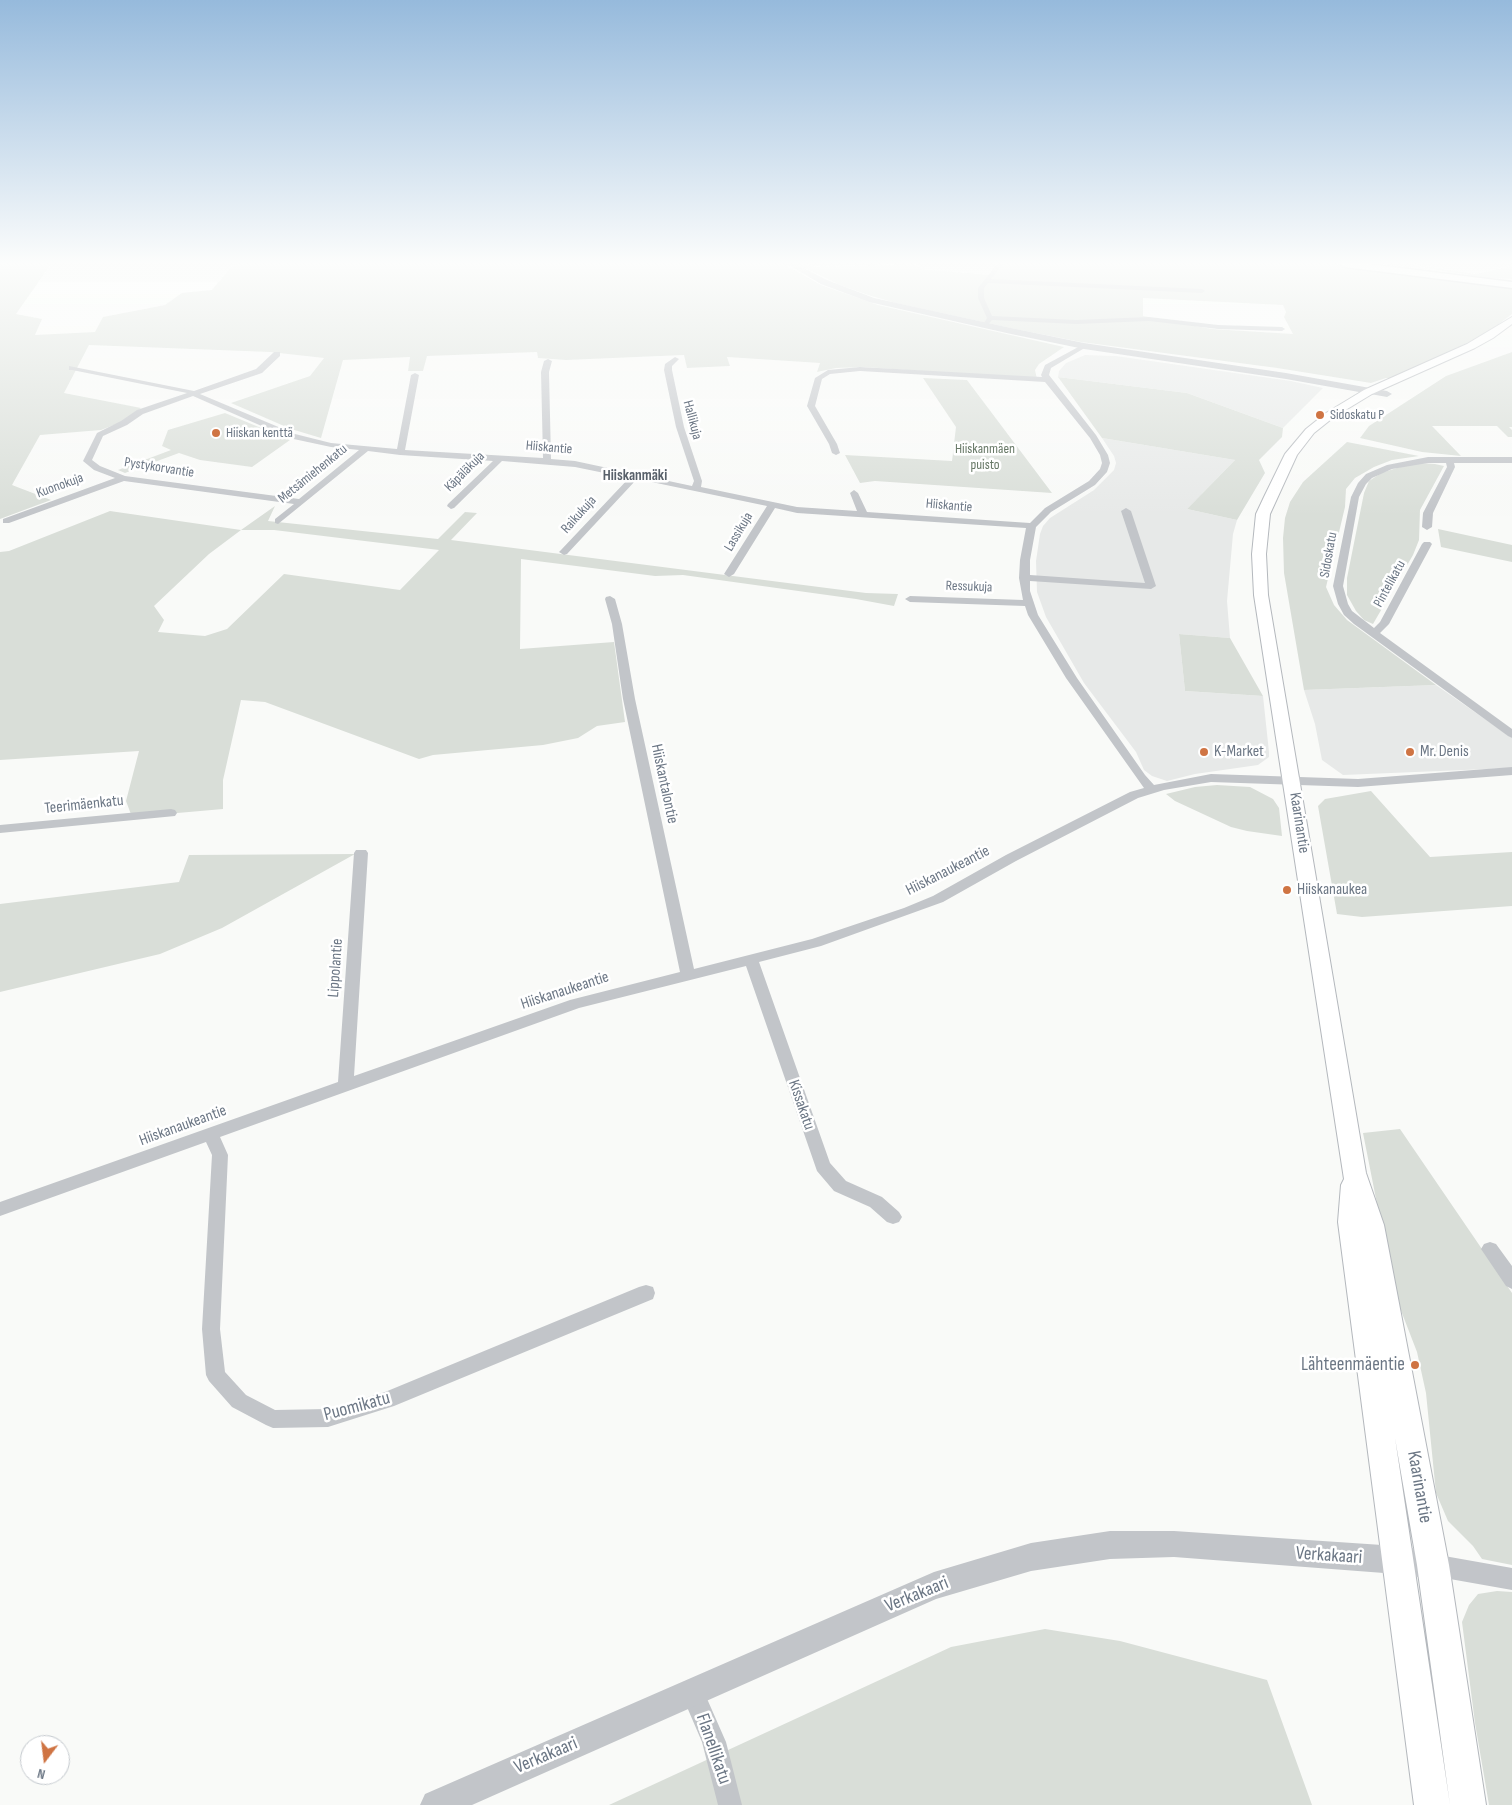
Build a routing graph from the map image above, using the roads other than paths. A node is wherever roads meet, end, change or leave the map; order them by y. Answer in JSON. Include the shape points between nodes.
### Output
{"nodes":[{"id":1,"x":1080,"y":348,"type":"edge"},
{"id":2,"x":1100,"y":348,"type":"edge"},
{"id":3,"x":1466,"y":348,"type":"edge"},
{"id":4,"x":1483,"y":348,"type":"edge"},
{"id":5,"x":277,"y":354,"type":"dead end"},
{"id":6,"x":675,"y":359,"type":"dead end"},
{"id":7,"x":548,"y":361,"type":"dead end"},
{"id":8,"x":72,"y":368,"type":"dead end"},
{"id":9,"x":415,"y":375,"type":"dead end"},
{"id":10,"x":1046,"y":380,"type":"junction"},
{"id":11,"x":1372,"y":390,"type":"junction"},
{"id":12,"x":193,"y":392,"type":"junction"},
{"id":13,"x":1387,"y":394,"type":"junction"},
{"id":14,"x":366,"y":449,"type":"junction"},
{"id":15,"x":400,"y":452,"type":"junction"},
{"id":16,"x":836,"y":453,"type":"dead end"},
{"id":17,"x":499,"y":459,"type":"junction"},
{"id":18,"x":1449,"y":460,"type":"junction"},
{"id":19,"x":1512,"y":460,"type":"edge"},
{"id":20,"x":547,"y":461,"type":"junction"},
{"id":21,"x":1280,"y":475,"type":"junction"},
{"id":22,"x":634,"y":476,"type":"junction"},
{"id":23,"x":123,"y":478,"type":"junction"},
{"id":24,"x":696,"y":488,"type":"junction"},
{"id":25,"x":854,"y":494,"type":"dead end"},
{"id":26,"x":301,"y":502,"type":"junction"},
{"id":27,"x":772,"y":504,"type":"junction"},
{"id":28,"x":451,"y":506,"type":"dead end"},
{"id":29,"x":1126,"y":511,"type":"dead end"},
{"id":30,"x":863,"y":514,"type":"junction"},
{"id":31,"x":6,"y":521,"type":"dead end"},
{"id":32,"x":278,"y":521,"type":"dead end"},
{"id":33,"x":1032,"y":526,"type":"junction"},
{"id":34,"x":1427,"y":527,"type":"dead end"},
{"id":35,"x":1427,"y":544,"type":"dead end"},
{"id":36,"x":564,"y":552,"type":"dead end"},
{"id":37,"x":729,"y":574,"type":"dead end"},
{"id":38,"x":1024,"y":578,"type":"junction"},
{"id":39,"x":610,"y":599,"type":"dead end"},
{"id":40,"x":910,"y":599,"type":"dead end"},
{"id":41,"x":1028,"y":603,"type":"junction"},
{"id":42,"x":1374,"y":634,"type":"junction"},
{"id":43,"x":1512,"y":734,"type":"edge"},
{"id":44,"x":1512,"y":772,"type":"edge"},
{"id":45,"x":1292,"y":781,"type":"junction"},
{"id":46,"x":1134,"y":795,"type":"junction"},
{"id":47,"x":171,"y":813,"type":"dead end"},
{"id":48,"x":0,"y":829,"type":"edge"},
{"id":49,"x":361,"y":853,"type":"dead end"},
{"id":50,"x":751,"y":959,"type":"junction"},
{"id":51,"x":688,"y":975,"type":"junction"},
{"id":52,"x":346,"y":1085,"type":"junction"},
{"id":53,"x":211,"y":1135,"type":"junction"},
{"id":54,"x":1354,"y":1173,"type":"junction"},
{"id":55,"x":0,"y":1209,"type":"edge"},
{"id":56,"x":893,"y":1217,"type":"dead end"},
{"id":57,"x":1490,"y":1250,"type":"dead end"},
{"id":58,"x":1512,"y":1281,"type":"edge"},
{"id":59,"x":646,"y":1293,"type":"dead end"},
{"id":60,"x":1397,"y":1560,"type":"junction"},
{"id":61,"x":1433,"y":1565,"type":"junction"},
{"id":62,"x":1512,"y":1579,"type":"edge"},
{"id":63,"x":693,"y":1693,"type":"junction"},
{"id":64,"x":436,"y":1805,"type":"edge"},
{"id":65,"x":730,"y":1805,"type":"edge"},
{"id":66,"x":1432,"y":1805,"type":"edge"},
{"id":67,"x":1468,"y":1805,"type":"edge"}],
"edges":[{"from":1,"to":10,"type":"street","via":[[1048,367]]},
{"from":2,"to":11,"type":"street"},
{"from":3,"to":11,"type":"main road","name":"Kaarinantie"},
{"from":4,"to":13,"type":"main road","name":"Kaarinantie"},
{"from":5,"to":12,"type":"street","via":[[259,371]]},
{"from":6,"to":24,"type":"street","name":"Hallikuja","via":[[668,370],[680,427],[698,481]]},
{"from":7,"to":20,"type":"street","via":[[545,372]]},
{"from":8,"to":12,"type":"street","name":"Hiiskantie"},
{"from":9,"to":15,"type":"street"},
{"from":10,"to":16,"type":"street","via":[[860,368],[828,372],[819,378],[810,406]]},
{"from":10,"to":33,"type":"street","via":[[1093,437],[1106,463],[1092,483],[1048,510]]},
{"from":11,"to":13,"type":"street"},
{"from":11,"to":21,"type":"main road","name":"Kaarinantie","via":[[1310,431],[1291,454]]},
{"from":12,"to":14,"type":"street","name":"Hiiskantie","via":[[292,436]]},
{"from":12,"to":23,"type":"street","name":"Pystykorvantie","via":[[140,412],[98,437],[88,458],[89,464]]},
{"from":13,"to":21,"type":"main road","name":"Kaarinantie","via":[[1341,421]]},
{"from":14,"to":15,"type":"street","name":"Hiiskantie"},
{"from":14,"to":26,"type":"street","name":"Metsämiehenkatu"},
{"from":15,"to":17,"type":"street","name":"Hiiskantie"},
{"from":17,"to":20,"type":"street","name":"Hiiskantie"},
{"from":17,"to":28,"type":"street","name":"Käpäläkuja"},
{"from":18,"to":19,"type":"street","name":"Sidoskatu"},
{"from":18,"to":34,"type":"street","via":[[1451,467],[1428,513]]},
{"from":18,"to":42,"type":"street","name":"Sidoskatu","via":[[1390,467],[1369,476],[1357,489],[1338,586],[1348,613]]},
{"from":20,"to":22,"type":"street","name":"Hiiskantie"},
{"from":21,"to":45,"type":"main road","name":"Kaarinantie","via":[[1263,514],[1259,554],[1261,595]]},
{"from":22,"to":24,"type":"street","name":"Hiiskantie"},
{"from":22,"to":36,"type":"street","name":"Raikukuja"},
{"from":23,"to":26,"type":"street","name":"Pystykorvantie"},
{"from":23,"to":31,"type":"street","name":"Kuonokuja"},
{"from":24,"to":27,"type":"street","name":"Hiiskantie"},
{"from":25,"to":30,"type":"street"},
{"from":26,"to":32,"type":"street","name":"Metsämiehenkatu"},
{"from":27,"to":30,"type":"street","name":"Hiiskantie","via":[[797,510]]},
{"from":27,"to":37,"type":"street","name":"Lassikuja"},
{"from":29,"to":38,"type":"street","via":[[1151,586]]},
{"from":30,"to":33,"type":"street","name":"Hiiskantie"},
{"from":33,"to":38,"type":"street","name":"Hiiskanaukeantie","via":[[1028,533]]},
{"from":35,"to":42,"type":"street","name":"Pintelikatu","via":[[1384,624]]},
{"from":38,"to":41,"type":"street","name":"Hiiskanaukeantie"},
{"from":39,"to":51,"type":"street","name":"Hiiskantalontie"},
{"from":40,"to":41,"type":"street","name":"Ressukuja"},
{"from":41,"to":46,"type":"street","name":"Hiiskanaukeantie","via":[[1072,678],[1152,790]]},
{"from":42,"to":43,"type":"street","name":"Sidoskatu"},
{"from":44,"to":45,"type":"street","via":[[1358,783]]},
{"from":45,"to":46,"type":"street","name":"Hiiskanaukeantie","via":[[1211,778]]},
{"from":45,"to":54,"type":"main road","name":"Kaarinantie"},
{"from":46,"to":50,"type":"street","name":"Hiiskanaukeantie","via":[[938,899],[826,940]]},
{"from":47,"to":48,"type":"street","name":"Teerimäenkatu"},
{"from":49,"to":52,"type":"street","name":"Lippolantie"},
{"from":50,"to":51,"type":"street","name":"Hiiskanaukeantie"},
{"from":50,"to":56,"type":"street","name":"Kissakatu","via":[[823,1166],[840,1186],[876,1202]]},
{"from":51,"to":52,"type":"street","name":"Hiiskanaukeantie","via":[[575,1004]]},
{"from":52,"to":53,"type":"street","name":"Hiiskanaukeantie"},
{"from":53,"to":55,"type":"street","name":"Hiiskanaukeantie"},
{"from":53,"to":59,"type":"street","name":"Puomikatu","via":[[220,1156],[211,1329],[216,1375],[239,1401],[273,1419],[328,1418],[387,1400]]},
{"from":54,"to":60,"type":"main road","name":"Kaarinantie","via":[[1351,1222]]},
{"from":54,"to":61,"type":"main road","name":"Kaarinantie","via":[[1371,1225]]},
{"from":57,"to":58,"type":"street"},
{"from":60,"to":61,"type":"street","name":"Verkakaari"},
{"from":60,"to":63,"type":"street","name":"Verkakaari","via":[[1174,1544],[1110,1545],[1031,1557],[934,1586]]},
{"from":60,"to":66,"type":"main road","name":"Kaarinantie"},
{"from":61,"to":62,"type":"street"},
{"from":61,"to":67,"type":"main road","name":"Kaarinantie"},
{"from":63,"to":64,"type":"street","name":"Verkakaari"},
{"from":63,"to":65,"type":"street","name":"Flanellikatu","via":[[714,1742]]}]}
